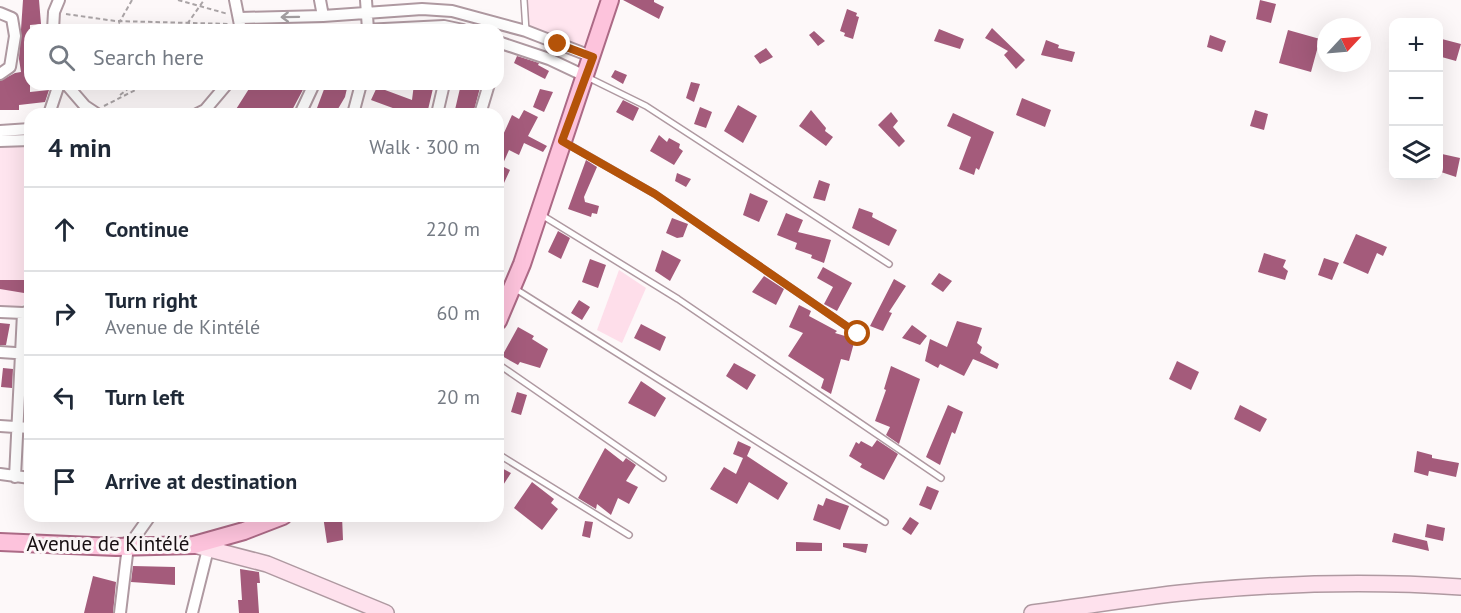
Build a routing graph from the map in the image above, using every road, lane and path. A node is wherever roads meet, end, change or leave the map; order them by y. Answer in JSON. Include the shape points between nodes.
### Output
{"nodes":[{"id":1,"x":59,"y":0,"type":"edge"},
{"id":2,"x":132,"y":0,"type":"edge"},
{"id":3,"x":178,"y":0,"type":"edge"},
{"id":4,"x":204,"y":0,"type":"edge"},
{"id":5,"x":235,"y":0,"type":"edge"},
{"id":6,"x":320,"y":0,"type":"edge"},
{"id":7,"x":366,"y":0,"type":"edge"},
{"id":8,"x":524,"y":0,"type":"edge"},
{"id":9,"x":610,"y":0,"type":"edge"},
{"id":10,"x":452,"y":5,"type":"edge"},
{"id":11,"x":199,"y":6,"type":"junction"},
{"id":12,"x":54,"y":12,"type":"junction"},
{"id":13,"x":368,"y":12,"type":"junction"},
{"id":14,"x":0,"y":13,"type":"edge"},
{"id":15,"x":323,"y":16,"type":"junction"},
{"id":16,"x":120,"y":21,"type":"junction"},
{"id":17,"x":240,"y":21,"type":"edge"},
{"id":18,"x":189,"y":22,"type":"junction"},
{"id":19,"x":53,"y":24,"type":"edge"},
{"id":20,"x":118,"y":24,"type":"edge"},
{"id":21,"x":367,"y":24,"type":"edge"},
{"id":22,"x":526,"y":31,"type":"junction"},
{"id":23,"x":504,"y":43,"type":"edge"},
{"id":24,"x":593,"y":57,"type":"junction"},
{"id":25,"x":0,"y":74,"type":"edge"},
{"id":26,"x":585,"y":76,"type":"junction"},
{"id":27,"x":57,"y":90,"type":"edge"},
{"id":28,"x":71,"y":90,"type":"edge"},
{"id":29,"x":127,"y":90,"type":"edge"},
{"id":30,"x":134,"y":90,"type":"edge"},
{"id":31,"x":222,"y":90,"type":"edge"},
{"id":32,"x":311,"y":90,"type":"edge"},
{"id":33,"x":360,"y":90,"type":"edge"},
{"id":34,"x":443,"y":90,"type":"edge"},
{"id":35,"x":487,"y":90,"type":"edge"},
{"id":36,"x":117,"y":98,"type":"junction"},
{"id":37,"x":52,"y":108,"type":"edge"},
{"id":38,"x":87,"y":108,"type":"edge"},
{"id":39,"x":103,"y":108,"type":"edge"},
{"id":40,"x":207,"y":108,"type":"edge"},
{"id":41,"x":303,"y":108,"type":"edge"},
{"id":42,"x":358,"y":108,"type":"edge"},
{"id":43,"x":438,"y":108,"type":"edge"},
{"id":44,"x":482,"y":108,"type":"edge"},
{"id":45,"x":24,"y":129,"type":"edge"},
{"id":46,"x":0,"y":131,"type":"edge"},
{"id":47,"x":24,"y":140,"type":"edge"},
{"id":48,"x":0,"y":141,"type":"edge"},
{"id":49,"x":562,"y":141,"type":"junction"},
{"id":50,"x":539,"y":213,"type":"junction"},
{"id":51,"x":889,"y":264,"type":"dead end"},
{"id":52,"x":512,"y":287,"type":"junction"},
{"id":53,"x":504,"y":306,"type":"edge"},
{"id":54,"x":0,"y":312,"type":"edge"},
{"id":55,"x":24,"y":312,"type":"edge"},
{"id":56,"x":858,"y":334,"type":"dead end"},
{"id":57,"x":0,"y":352,"type":"edge"},
{"id":58,"x":24,"y":353,"type":"edge"},
{"id":59,"x":504,"y":368,"type":"edge"},
{"id":60,"x":0,"y":426,"type":"edge"},
{"id":61,"x":24,"y":427,"type":"edge"},
{"id":62,"x":504,"y":458,"type":"edge"},
{"id":63,"x":0,"y":474,"type":"edge"},
{"id":64,"x":15,"y":477,"type":"junction"},
{"id":65,"x":24,"y":478,"type":"edge"},
{"id":66,"x":663,"y":478,"type":"dead end"},
{"id":67,"x":941,"y":478,"type":"dead end"},
{"id":68,"x":146,"y":522,"type":"edge"},
{"id":69,"x":267,"y":522,"type":"edge"},
{"id":70,"x":885,"y":522,"type":"dead end"},
{"id":71,"x":629,"y":535,"type":"dead end"},
{"id":72,"x":0,"y":544,"type":"edge"},
{"id":73,"x":122,"y":547,"type":"junction"},
{"id":74,"x":201,"y":547,"type":"junction"},
{"id":75,"x":1461,"y":587,"type":"edge"},
{"id":76,"x":356,"y":608,"type":"edge"},
{"id":77,"x":120,"y":613,"type":"edge"},
{"id":78,"x":192,"y":613,"type":"edge"},
{"id":79,"x":386,"y":613,"type":"edge"},
{"id":80,"x":1032,"y":613,"type":"edge"}],
"edges":[{"from":1,"to":12,"type":"street"},
{"from":2,"to":16,"type":"path"},
{"from":3,"to":11,"type":"path"},
{"from":4,"to":11,"type":"path"},
{"from":5,"to":17,"type":"street"},
{"from":6,"to":15,"type":"street"},
{"from":7,"to":13,"type":"street"},
{"from":8,"to":22,"type":"lane"},
{"from":9,"to":24,"type":"main road"},
{"from":10,"to":13,"type":"street"},
{"from":10,"to":22,"type":"street"},
{"from":11,"to":17,"type":"path","via":[[230,14]]},
{"from":11,"to":18,"type":"path"},
{"from":12,"to":16,"type":"path"},
{"from":12,"to":19,"type":"street"},
{"from":13,"to":15,"type":"street"},
{"from":13,"to":21,"type":"street"},
{"from":14,"to":25,"type":"street","via":[[12,18],[15,36],[10,67]]},
{"from":15,"to":17,"type":"street","one_way":true},
{"from":16,"to":18,"type":"path"},
{"from":16,"to":20,"type":"path"},
{"from":17,"to":18,"type":"path"},
{"from":22,"to":24,"type":"street"},
{"from":23,"to":26,"type":"street"},
{"from":24,"to":26,"type":"main road"},
{"from":26,"to":49,"type":"main road"},
{"from":26,"to":51,"type":"lane","via":[[646,106]]},
{"from":27,"to":37,"type":"street"},
{"from":28,"to":38,"type":"street"},
{"from":29,"to":36,"type":"path"},
{"from":30,"to":36,"type":"path"},
{"from":31,"to":40,"type":"street"},
{"from":32,"to":41,"type":"street"},
{"from":33,"to":42,"type":"street"},
{"from":34,"to":43,"type":"street"},
{"from":35,"to":44,"type":"street"},
{"from":36,"to":39,"type":"path"},
{"from":45,"to":46,"type":"street"},
{"from":47,"to":48,"type":"street"},
{"from":49,"to":50,"type":"main road"},
{"from":49,"to":56,"type":"lane","via":[[655,194]]},
{"from":50,"to":52,"type":"main road"},
{"from":50,"to":67,"type":"lane","via":[[678,299]]},
{"from":52,"to":53,"type":"main road"},
{"from":52,"to":70,"type":"lane"},
{"from":54,"to":55,"type":"street"},
{"from":57,"to":58,"type":"street"},
{"from":59,"to":66,"type":"lane"},
{"from":60,"to":61,"type":"street"},
{"from":61,"to":64,"type":"street"},
{"from":62,"to":71,"type":"lane"},
{"from":63,"to":64,"type":"street"},
{"from":64,"to":65,"type":"street"},
{"from":68,"to":73,"type":"street","via":[[133,540]]},
{"from":69,"to":74,"type":"main road","name":"Avenue de Kintélé"},
{"from":72,"to":73,"type":"main road","name":"Avenue de Kintélé"},
{"from":73,"to":74,"type":"main road","name":"Avenue de Kintélé"},
{"from":73,"to":77,"type":"street"},
{"from":74,"to":76,"type":"street","via":[[267,564]]},
{"from":74,"to":78,"type":"street"},
{"from":75,"to":80,"type":"street","via":[[1288,585],[1199,591]]},
{"from":76,"to":79,"type":"street"}]}
